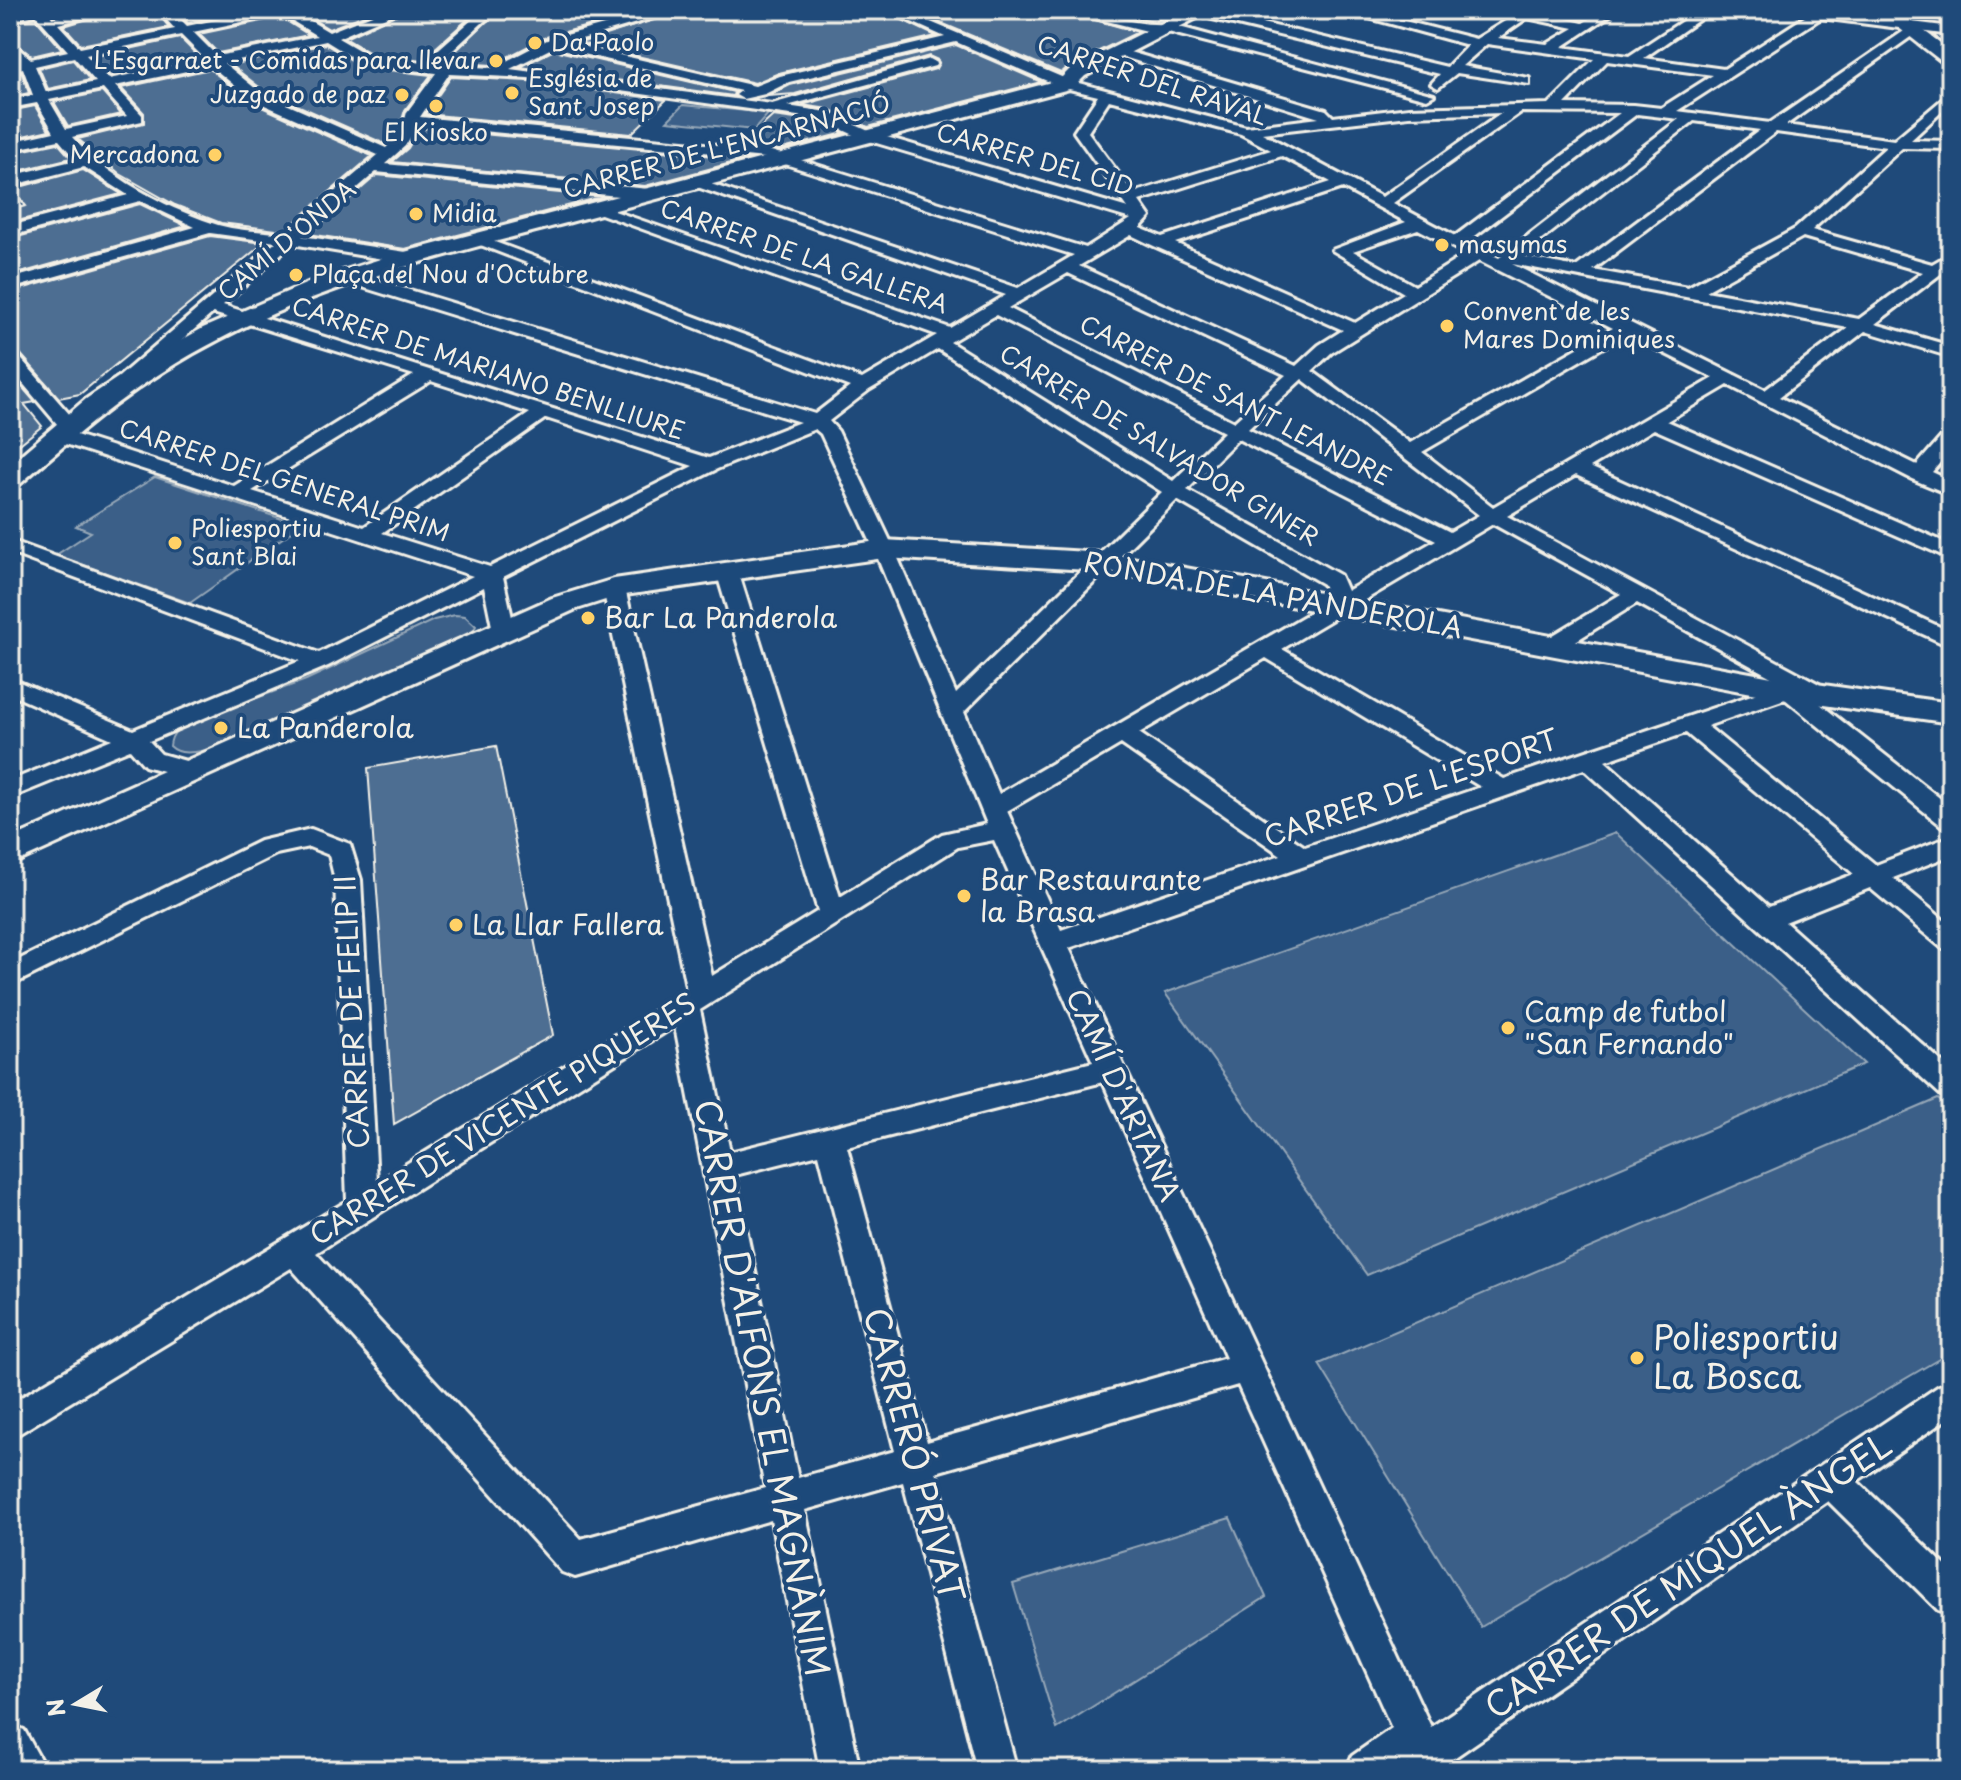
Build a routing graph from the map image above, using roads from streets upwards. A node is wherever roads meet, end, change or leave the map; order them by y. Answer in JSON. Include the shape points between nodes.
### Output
{"nodes":[{"id":1,"x":109,"y":10,"type":"edge"},
{"id":2,"x":164,"y":10,"type":"edge"},
{"id":3,"x":396,"y":10,"type":"edge"},
{"id":4,"x":490,"y":10,"type":"edge"},
{"id":5,"x":643,"y":10,"type":"edge"},
{"id":6,"x":675,"y":10,"type":"edge"},
{"id":7,"x":891,"y":10,"type":"edge"},
{"id":8,"x":1069,"y":10,"type":"edge"},
{"id":9,"x":1346,"y":10,"type":"edge"},
{"id":10,"x":1498,"y":10,"type":"edge"},
{"id":11,"x":1612,"y":10,"type":"edge"},
{"id":12,"x":1707,"y":10,"type":"edge"},
{"id":13,"x":1789,"y":10,"type":"edge"},
{"id":14,"x":1885,"y":10,"type":"edge"},
{"id":15,"x":286,"y":11,"type":"edge"},
{"id":16,"x":1202,"y":11,"type":"edge"},
{"id":17,"x":657,"y":13,"type":"junction"},
{"id":18,"x":1527,"y":13,"type":"edge"},
{"id":19,"x":43,"y":14,"type":"edge"},
{"id":20,"x":1818,"y":14,"type":"junction"},
{"id":21,"x":10,"y":16,"type":"edge"},
{"id":22,"x":1585,"y":27,"type":"junction"},
{"id":23,"x":1168,"y":28,"type":"junction"},
{"id":24,"x":1908,"y":28,"type":"junction"},
{"id":25,"x":185,"y":30,"type":"junction"},
{"id":26,"x":1951,"y":31,"type":"edge"},
{"id":27,"x":328,"y":37,"type":"junction"},
{"id":28,"x":958,"y":38,"type":"junction"},
{"id":29,"x":1482,"y":42,"type":"junction"},
{"id":30,"x":552,"y":43,"type":"junction"},
{"id":31,"x":10,"y":46,"type":"edge"},
{"id":32,"x":984,"y":49,"type":"junction"},
{"id":33,"x":1549,"y":49,"type":"junction"},
{"id":34,"x":77,"y":52,"type":"junction"},
{"id":35,"x":1118,"y":53,"type":"junction"},
{"id":36,"x":959,"y":56,"type":"dead end"},
{"id":37,"x":1604,"y":56,"type":"junction"},
{"id":38,"x":944,"y":60,"type":"dead end"},
{"id":39,"x":1632,"y":60,"type":"junction"},
{"id":40,"x":1951,"y":60,"type":"edge"},
{"id":41,"x":214,"y":61,"type":"junction"},
{"id":42,"x":27,"y":62,"type":"junction"},
{"id":43,"x":10,"y":67,"type":"edge"},
{"id":44,"x":426,"y":68,"type":"junction"},
{"id":45,"x":445,"y":70,"type":"junction"},
{"id":46,"x":495,"y":71,"type":"junction"},
{"id":47,"x":1452,"y":71,"type":"junction"},
{"id":48,"x":1726,"y":73,"type":"junction"},
{"id":49,"x":1524,"y":81,"type":"dead end"},
{"id":50,"x":107,"y":84,"type":"junction"},
{"id":51,"x":1066,"y":84,"type":"junction"},
{"id":52,"x":755,"y":89,"type":"junction"},
{"id":53,"x":1106,"y":94,"type":"junction"},
{"id":54,"x":1427,"y":95,"type":"junction"},
{"id":55,"x":1951,"y":96,"type":"edge"},
{"id":56,"x":41,"y":98,"type":"junction"},
{"id":57,"x":794,"y":100,"type":"junction"},
{"id":58,"x":733,"y":101,"type":"junction"},
{"id":59,"x":10,"y":104,"type":"edge"},
{"id":60,"x":767,"y":106,"type":"junction"},
{"id":61,"x":1518,"y":108,"type":"junction"},
{"id":62,"x":1553,"y":108,"type":"junction"},
{"id":63,"x":1634,"y":109,"type":"junction"},
{"id":64,"x":1409,"y":112,"type":"junction"},
{"id":65,"x":1665,"y":112,"type":"junction"},
{"id":66,"x":1692,"y":116,"type":"junction"},
{"id":67,"x":411,"y":120,"type":"junction"},
{"id":68,"x":1330,"y":121,"type":"junction"},
{"id":69,"x":1771,"y":129,"type":"junction"},
{"id":70,"x":1246,"y":131,"type":"junction"},
{"id":71,"x":62,"y":134,"type":"junction"},
{"id":72,"x":868,"y":136,"type":"junction"},
{"id":73,"x":1894,"y":144,"type":"junction"},
{"id":74,"x":1951,"y":145,"type":"edge"},
{"id":75,"x":10,"y":146,"type":"edge"},
{"id":76,"x":1284,"y":151,"type":"junction"},
{"id":77,"x":388,"y":154,"type":"junction"},
{"id":78,"x":784,"y":158,"type":"junction"},
{"id":79,"x":86,"y":162,"type":"junction"},
{"id":80,"x":374,"y":167,"type":"junction"},
{"id":81,"x":10,"y":181,"type":"edge"},
{"id":82,"x":691,"y":182,"type":"junction"},
{"id":83,"x":1344,"y":183,"type":"junction"},
{"id":84,"x":649,"y":194,"type":"junction"},
{"id":85,"x":141,"y":196,"type":"junction"},
{"id":86,"x":1130,"y":199,"type":"junction"},
{"id":87,"x":1383,"y":203,"type":"junction"},
{"id":88,"x":595,"y":209,"type":"junction"},
{"id":89,"x":1136,"y":223,"type":"junction"},
{"id":90,"x":1419,"y":223,"type":"junction"},
{"id":91,"x":210,"y":228,"type":"junction"},
{"id":92,"x":10,"y":231,"type":"edge"},
{"id":93,"x":1801,"y":232,"type":"junction"},
{"id":94,"x":288,"y":241,"type":"junction"},
{"id":95,"x":478,"y":241,"type":"junction"},
{"id":96,"x":1457,"y":242,"type":"junction"},
{"id":97,"x":1160,"y":243,"type":"junction"},
{"id":98,"x":1088,"y":254,"type":"junction"},
{"id":99,"x":1478,"y":254,"type":"junction"},
{"id":100,"x":1951,"y":258,"type":"edge"},
{"id":101,"x":1507,"y":259,"type":"junction"},
{"id":102,"x":401,"y":260,"type":"junction"},
{"id":103,"x":1067,"y":266,"type":"junction"},
{"id":104,"x":1935,"y":270,"type":"junction"},
{"id":105,"x":1578,"y":273,"type":"junction"},
{"id":106,"x":345,"y":276,"type":"junction"},
{"id":107,"x":10,"y":284,"type":"edge"},
{"id":108,"x":1414,"y":292,"type":"junction"},
{"id":109,"x":1690,"y":293,"type":"junction"},
{"id":110,"x":1021,"y":294,"type":"junction"},
{"id":111,"x":211,"y":305,"type":"junction"},
{"id":112,"x":995,"y":308,"type":"junction"},
{"id":113,"x":252,"y":317,"type":"junction"},
{"id":114,"x":1862,"y":325,"type":"junction"},
{"id":115,"x":1625,"y":328,"type":"junction"},
{"id":116,"x":1357,"y":330,"type":"junction"},
{"id":117,"x":945,"y":338,"type":"junction"},
{"id":118,"x":1951,"y":352,"type":"edge"},
{"id":119,"x":10,"y":357,"type":"edge"},
{"id":120,"x":1301,"y":373,"type":"junction"},
{"id":121,"x":427,"y":375,"type":"junction"},
{"id":122,"x":1726,"y":379,"type":"junction"},
{"id":123,"x":863,"y":386,"type":"junction"},
{"id":124,"x":107,"y":396,"type":"junction"},
{"id":125,"x":1766,"y":398,"type":"junction"},
{"id":126,"x":543,"y":412,"type":"junction"},
{"id":127,"x":818,"y":421,"type":"junction"},
{"id":128,"x":1653,"y":422,"type":"junction"},
{"id":129,"x":1235,"y":431,"type":"junction"},
{"id":130,"x":65,"y":432,"type":"junction"},
{"id":131,"x":1951,"y":438,"type":"edge"},
{"id":132,"x":1407,"y":453,"type":"junction"},
{"id":133,"x":710,"y":465,"type":"junction"},
{"id":134,"x":1575,"y":467,"type":"junction"},
{"id":135,"x":1919,"y":475,"type":"junction"},
{"id":136,"x":10,"y":478,"type":"edge"},
{"id":137,"x":1951,"y":489,"type":"edge"},
{"id":138,"x":1175,"y":491,"type":"junction"},
{"id":139,"x":236,"y":493,"type":"junction"},
{"id":140,"x":1493,"y":516,"type":"junction"},
{"id":141,"x":366,"y":535,"type":"junction"},
{"id":142,"x":1451,"y":540,"type":"junction"},
{"id":143,"x":10,"y":546,"type":"edge"},
{"id":144,"x":884,"y":549,"type":"junction"},
{"id":145,"x":1951,"y":553,"type":"edge"},
{"id":146,"x":1105,"y":562,"type":"junction"},
{"id":147,"x":727,"y":571,"type":"junction"},
{"id":148,"x":492,"y":575,"type":"junction"},
{"id":149,"x":614,"y":588,"type":"junction"},
{"id":150,"x":1636,"y":594,"type":"junction"},
{"id":151,"x":1342,"y":604,"type":"junction"},
{"id":152,"x":504,"y":631,"type":"junction"},
{"id":153,"x":1951,"y":640,"type":"edge"},
{"id":154,"x":1553,"y":645,"type":"junction"},
{"id":155,"x":1266,"y":649,"type":"junction"},
{"id":156,"x":320,"y":661,"type":"junction"},
{"id":157,"x":10,"y":685,"type":"edge"},
{"id":158,"x":1788,"y":690,"type":"junction"},
{"id":159,"x":1821,"y":695,"type":"junction"},
{"id":160,"x":952,"y":711,"type":"junction"},
{"id":161,"x":1951,"y":713,"type":"edge"},
{"id":162,"x":1690,"y":724,"type":"junction"},
{"id":163,"x":1122,"y":733,"type":"junction"},
{"id":164,"x":135,"y":740,"type":"junction"},
{"id":165,"x":1588,"y":759,"type":"junction"},
{"id":166,"x":191,"y":771,"type":"junction"},
{"id":167,"x":1502,"y":789,"type":"junction"},
{"id":168,"x":10,"y":790,"type":"edge"},
{"id":169,"x":997,"y":820,"type":"junction"},
{"id":170,"x":1951,"y":820,"type":"edge"},
{"id":171,"x":1951,"y":845,"type":"edge"},
{"id":172,"x":10,"y":853,"type":"edge"},
{"id":173,"x":1302,"y":857,"type":"junction"},
{"id":174,"x":1873,"y":876,"type":"junction"},
{"id":175,"x":832,"y":914,"type":"junction"},
{"id":176,"x":1766,"y":919,"type":"junction"},
{"id":177,"x":1951,"y":941,"type":"edge"},
{"id":178,"x":1053,"y":943,"type":"junction"},
{"id":179,"x":10,"y":976,"type":"edge"},
{"id":180,"x":693,"y":1000,"type":"junction"},
{"id":181,"x":1111,"y":1069,"type":"junction"},
{"id":182,"x":1951,"y":1087,"type":"edge"},
{"id":183,"x":830,"y":1139,"type":"junction"},
{"id":184,"x":718,"y":1167,"type":"junction"},
{"id":185,"x":363,"y":1207,"type":"junction"},
{"id":186,"x":294,"y":1250,"type":"junction"},
{"id":187,"x":1247,"y":1367,"type":"junction"},
{"id":188,"x":1951,"y":1397,"type":"edge"},
{"id":189,"x":10,"y":1423,"type":"edge"},
{"id":190,"x":916,"y":1461,"type":"junction"},
{"id":191,"x":1830,"y":1479,"type":"junction"},
{"id":192,"x":785,"y":1499,"type":"junction"},
{"id":193,"x":1951,"y":1597,"type":"edge"},
{"id":194,"x":10,"y":1744,"type":"edge"},
{"id":195,"x":1424,"y":1753,"type":"edge"},
{"id":196,"x":26,"y":1770,"type":"edge"},
{"id":197,"x":840,"y":1770,"type":"edge"},
{"id":198,"x":997,"y":1770,"type":"edge"},
{"id":199,"x":1366,"y":1770,"type":"edge"}],
"edges":[{"from":1,"to":19,"type":"street"},
{"from":2,"to":25,"type":"street"},
{"from":3,"to":27,"type":"street"},
{"from":4,"to":44,"type":"street"},
{"from":5,"to":17,"type":"street"},
{"from":6,"to":17,"type":"street"},
{"from":7,"to":28,"type":"street","name":"CARRER DEL RAVAL"},
{"from":8,"to":23,"type":"street"},
{"from":9,"to":29,"type":"street"},
{"from":10,"to":18,"type":"street"},
{"from":11,"to":22,"type":"street"},
{"from":12,"to":39,"type":"street"},
{"from":13,"to":20,"type":"street"},
{"from":14,"to":24,"type":"street"},
{"from":15,"to":25,"type":"street"},
{"from":15,"to":27,"type":"street","name":"CARRER DEL CID"},
{"from":16,"to":23,"type":"street","name":"CARRER DE L'ENCARNACIÓ"},
{"from":16,"to":47,"type":"street"},
{"from":17,"to":30,"type":"street"},
{"from":18,"to":22,"type":"street"},
{"from":18,"to":29,"type":"street"},
{"from":19,"to":21,"type":"street"},
{"from":19,"to":34,"type":"street"},
{"from":20,"to":24,"type":"street"},
{"from":20,"to":48,"type":"street"},
{"from":22,"to":33,"type":"street"},
{"from":23,"to":35,"type":"street","name":"CARRER DE L'ENCARNACIÓ"},
{"from":23,"to":54,"type":"street"},
{"from":24,"to":26,"type":"street"},
{"from":24,"to":40,"type":"street"},
{"from":24,"to":69,"type":"street"},
{"from":25,"to":34,"type":"street"},
{"from":25,"to":41,"type":"street"},
{"from":27,"to":41,"type":"street"},
{"from":27,"to":44,"type":"street","name":"CARRER DEL CID","via":[[368,61]]},
{"from":28,"to":32,"type":"street","name":"CARRER DEL RAVAL"},
{"from":28,"to":52,"type":"street"},
{"from":29,"to":33,"type":"street"},
{"from":29,"to":47,"type":"street"},
{"from":30,"to":46,"type":"street"},
{"from":30,"to":52,"type":"street"},
{"from":31,"to":42,"type":"street"},
{"from":32,"to":36,"type":"street"},
{"from":32,"to":51,"type":"street","name":"CARRER DEL RAVAL"},
{"from":33,"to":37,"type":"street"},
{"from":34,"to":42,"type":"street"},
{"from":34,"to":50,"type":"street"},
{"from":35,"to":51,"type":"street","name":"CARRER DE L'ENCARNACIÓ","via":[[1078,72]]},
{"from":35,"to":68,"type":"street","via":[[1321,113]]},
{"from":37,"to":39,"type":"street"},
{"from":37,"to":62,"type":"street"},
{"from":38,"to":57,"type":"street"},
{"from":39,"to":48,"type":"street"},
{"from":41,"to":50,"type":"street"},
{"from":41,"to":77,"type":"street","via":[[256,96]]},
{"from":42,"to":43,"type":"street"},
{"from":42,"to":56,"type":"street"},
{"from":44,"to":45,"type":"street","name":"CARRER DEL CID"},
{"from":45,"to":46,"type":"street","name":"CARRER DEL CID"},
{"from":45,"to":67,"type":"street","name":"CAMÍ D'ONDA"},
{"from":46,"to":58,"type":"street","name":"CARRER DEL CID"},
{"from":47,"to":49,"type":"street"},
{"from":47,"to":54,"type":"street"},
{"from":48,"to":65,"type":"street"},
{"from":50,"to":56,"type":"street"},
{"from":50,"to":71,"type":"street","via":[[137,118]]},
{"from":51,"to":53,"type":"street","name":"CARRER DEL RAVAL"},
{"from":51,"to":72,"type":"street","name":"CARRER DE L'ENCARNACIÓ"},
{"from":52,"to":57,"type":"street"},
{"from":52,"to":58,"type":"street"},
{"from":53,"to":70,"type":"street","name":"CARRER DEL RAVAL"},
{"from":53,"to":86,"type":"street","via":[[1081,132]]},
{"from":54,"to":64,"type":"street"},
{"from":55,"to":73,"type":"street"},
{"from":56,"to":59,"type":"street"},
{"from":56,"to":71,"type":"street"},
{"from":57,"to":60,"type":"street"},
{"from":58,"to":60,"type":"street","name":"CARRER DEL CID"},
{"from":60,"to":72,"type":"street","name":"CARRER DEL CID","via":[[822,115]]},
{"from":61,"to":62,"type":"street"},
{"from":61,"to":64,"type":"street"},
{"from":61,"to":87,"type":"street"},
{"from":62,"to":63,"type":"street"},
{"from":63,"to":65,"type":"street"},
{"from":63,"to":96,"type":"street"},
{"from":64,"to":68,"type":"street"},
{"from":65,"to":66,"type":"street"},
{"from":66,"to":69,"type":"street"},
{"from":66,"to":101,"type":"street"},
{"from":67,"to":77,"type":"street","name":"CAMÍ D'ONDA","via":[[409,131]]},
{"from":67,"to":78,"type":"street"},
{"from":68,"to":70,"type":"street"},
{"from":69,"to":73,"type":"street"},
{"from":69,"to":105,"type":"street"},
{"from":70,"to":76,"type":"street","name":"CARRER DEL RAVAL"},
{"from":71,"to":75,"type":"street"},
{"from":71,"to":79,"type":"street"},
{"from":72,"to":78,"type":"street","name":"CARRER DE L'ENCARNACIÓ"},
{"from":72,"to":89,"type":"street","name":"CARRER DEL CID"},
{"from":73,"to":74,"type":"street"},
{"from":73,"to":93,"type":"street"},
{"from":76,"to":83,"type":"street","name":"CARRER DEL RAVAL"},
{"from":76,"to":86,"type":"street"},
{"from":77,"to":80,"type":"street","name":"CAMÍ D'ONDA"},
{"from":78,"to":82,"type":"street","name":"CARRER DE L'ENCARNACIÓ"},
{"from":78,"to":98,"type":"street"},
{"from":79,"to":81,"type":"street"},
{"from":79,"to":85,"type":"street"},
{"from":80,"to":84,"type":"street"},
{"from":80,"to":94,"type":"street","name":"CAMÍ D'ONDA"},
{"from":82,"to":84,"type":"street","name":"CARRER DE L'ENCARNACIÓ"},
{"from":82,"to":110,"type":"street"},
{"from":83,"to":87,"type":"street","name":"CARRER DEL RAVAL"},
{"from":83,"to":97,"type":"street"},
{"from":84,"to":88,"type":"street","name":"CARRER DE L'ENCARNACIÓ"},
{"from":85,"to":91,"type":"street"},
{"from":85,"to":92,"type":"street"},
{"from":86,"to":89,"type":"street"},
{"from":87,"to":90,"type":"street","name":"CARRER DEL RAVAL"},
{"from":88,"to":95,"type":"street","name":"CARRER DE L'ENCARNACIÓ"},
{"from":88,"to":117,"type":"street","name":"CARRER DE LA GALLERA"},
{"from":89,"to":97,"type":"street","name":"CARRER DEL CID"},
{"from":89,"to":98,"type":"street"},
{"from":90,"to":96,"type":"street","name":"CARRER DEL RAVAL"},
{"from":90,"to":108,"type":"street","via":[[1340,250]]},
{"from":91,"to":94,"type":"street"},
{"from":91,"to":107,"type":"street"},
{"from":93,"to":104,"type":"street"},
{"from":93,"to":109,"type":"street"},
{"from":94,"to":102,"type":"street","via":[[400,255]]},
{"from":94,"to":111,"type":"street","name":"CAMÍ D'ONDA"},
{"from":95,"to":102,"type":"street","name":"CARRER DE L'ENCARNACIÓ"},
{"from":95,"to":123,"type":"street"},
{"from":96,"to":99,"type":"street","name":"CARRER DEL RAVAL"},
{"from":97,"to":116,"type":"street","name":"CARRER DEL CID"},
{"from":98,"to":103,"type":"street"},
{"from":99,"to":101,"type":"street"},
{"from":99,"to":108,"type":"street"},
{"from":99,"to":115,"type":"street","name":"CARRER DEL RAVAL"},
{"from":100,"to":104,"type":"street"},
{"from":101,"to":105,"type":"street"},
{"from":102,"to":106,"type":"street"},
{"from":103,"to":110,"type":"street"},
{"from":103,"to":120,"type":"street"},
{"from":104,"to":114,"type":"street"},
{"from":105,"to":109,"type":"street"},
{"from":106,"to":113,"type":"street"},
{"from":106,"to":127,"type":"street"},
{"from":108,"to":116,"type":"street"},
{"from":109,"to":114,"type":"street"},
{"from":110,"to":112,"type":"street"},
{"from":111,"to":113,"type":"street"},
{"from":111,"to":124,"type":"street","name":"CAMÍ D'ONDA"},
{"from":112,"to":117,"type":"street"},
{"from":112,"to":129,"type":"street","name":"CARRER DE SANT LEANDRE"},
{"from":113,"to":121,"type":"street","name":"CARRER DE MARIANO BENLLIURE"},
{"from":113,"to":124,"type":"street","name":"CAMÍ D'ONDA","via":[[192,343]]},
{"from":114,"to":118,"type":"street"},
{"from":114,"to":125,"type":"street"},
{"from":115,"to":122,"type":"street","name":"CARRER DEL RAVAL"},
{"from":115,"to":132,"type":"street"},
{"from":116,"to":120,"type":"street","via":[[1325,349]]},
{"from":117,"to":123,"type":"street"},
{"from":117,"to":138,"type":"street","name":"CARRER DE SALVADOR GINER"},
{"from":119,"to":130,"type":"street"},
{"from":120,"to":129,"type":"street"},
{"from":120,"to":132,"type":"street"},
{"from":121,"to":126,"type":"street","name":"CARRER DE MARIANO BENLLIURE"},
{"from":121,"to":139,"type":"street"},
{"from":122,"to":125,"type":"street","name":"CARRER DEL RAVAL"},
{"from":122,"to":128,"type":"street","name":"CARRER DE VICENTE PIQUERES"},
{"from":123,"to":127,"type":"street"},
{"from":124,"to":130,"type":"street","name":"CAMÍ D'ONDA"},
{"from":125,"to":135,"type":"street","name":"CARRER DEL RAVAL"},
{"from":126,"to":133,"type":"street","name":"CARRER DE MARIANO BENLLIURE"},
{"from":126,"to":141,"type":"street"},
{"from":127,"to":133,"type":"street"},
{"from":127,"to":144,"type":"street","name":"CAMÍ D'ARTANA","via":[[829,431]]},
{"from":128,"to":134,"type":"street","name":"CARRER DE VICENTE PIQUERES"},
{"from":128,"to":145,"type":"street"},
{"from":129,"to":138,"type":"street"},
{"from":129,"to":142,"type":"street","name":"CARRER DE SANT LEANDRE"},
{"from":130,"to":136,"type":"street","name":"CAMÍ D'ONDA"},
{"from":130,"to":139,"type":"street","name":"CARRER DEL GENERAL PRIM"},
{"from":131,"to":135,"type":"street"},
{"from":132,"to":140,"type":"street"},
{"from":133,"to":148,"type":"street"},
{"from":134,"to":140,"type":"street","name":"CARRER DE VICENTE PIQUERES"},
{"from":134,"to":153,"type":"street"},
{"from":135,"to":137,"type":"street","name":"CARRER DEL RAVAL"},
{"from":138,"to":146,"type":"street"},
{"from":138,"to":151,"type":"street","name":"CARRER DE SALVADOR GINER","via":[[1332,580]]},
{"from":139,"to":141,"type":"street","name":"CARRER DEL GENERAL PRIM"},
{"from":140,"to":142,"type":"street","name":"CARRER DE VICENTE PIQUERES"},
{"from":140,"to":150,"type":"street"},
{"from":141,"to":148,"type":"street","name":"CARRER DEL GENERAL PRIM"},
{"from":142,"to":151,"type":"street","name":"CARRER DE VICENTE PIQUERES"},
{"from":143,"to":156,"type":"street"},
{"from":144,"to":146,"type":"street","name":"RONDA DE LA PANDEROLA"},
{"from":144,"to":147,"type":"street","name":"RONDA DE LA PANDEROLA"},
{"from":144,"to":160,"type":"street","name":"CAMÍ D'ARTANA"},
{"from":146,"to":151,"type":"street","name":"RONDA DE LA PANDEROLA"},
{"from":146,"to":160,"type":"street"},
{"from":147,"to":149,"type":"street","name":"RONDA DE LA PANDEROLA"},
{"from":147,"to":175,"type":"street"},
{"from":148,"to":152,"type":"street"},
{"from":148,"to":156,"type":"street"},
{"from":149,"to":152,"type":"street","name":"RONDA DE LA PANDEROLA"},
{"from":149,"to":180,"type":"street","name":"CARRER D'ALFONS EL MAGNÀNIM"},
{"from":150,"to":154,"type":"street"},
{"from":150,"to":159,"type":"street"},
{"from":151,"to":154,"type":"street","name":"RONDA DE LA PANDEROLA"},
{"from":151,"to":155,"type":"street","name":"CARRER DE VICENTE PIQUERES"},
{"from":152,"to":166,"type":"street","name":"RONDA DE LA PANDEROLA"},
{"from":154,"to":158,"type":"street","name":"RONDA DE LA PANDEROLA"},
{"from":155,"to":163,"type":"street","name":"CARRER DE VICENTE PIQUERES"},
{"from":155,"to":167,"type":"street"},
{"from":156,"to":164,"type":"street"},
{"from":157,"to":164,"type":"street"},
{"from":158,"to":159,"type":"street","name":"RONDA DE LA PANDEROLA"},
{"from":158,"to":162,"type":"street","name":"CARRER DE L'ESPORT"},
{"from":158,"to":170,"type":"street"},
{"from":159,"to":161,"type":"street","name":"RONDA DE LA PANDEROLA"},
{"from":160,"to":169,"type":"street","name":"CAMÍ D'ARTANA"},
{"from":162,"to":165,"type":"street","name":"CARRER DE L'ESPORT"},
{"from":162,"to":174,"type":"street"},
{"from":163,"to":169,"type":"street","name":"CARRER DE VICENTE PIQUERES"},
{"from":163,"to":173,"type":"street"},
{"from":164,"to":166,"type":"street","via":[[153,760]]},
{"from":164,"to":168,"type":"street"},
{"from":165,"to":167,"type":"street","name":"CARRER DE L'ESPORT"},
{"from":165,"to":176,"type":"street"},
{"from":166,"to":172,"type":"street","name":"RONDA DE LA PANDEROLA"},
{"from":167,"to":173,"type":"street","name":"CARRER DE L'ESPORT"},
{"from":169,"to":175,"type":"street","name":"CARRER DE VICENTE PIQUERES","via":[[951,840]]},
{"from":169,"to":178,"type":"street","name":"CAMÍ D'ARTANA"},
{"from":171,"to":174,"type":"street"},
{"from":173,"to":178,"type":"street","name":"CARRER DE L'ESPORT"},
{"from":174,"to":176,"type":"street"},
{"from":174,"to":177,"type":"street"},
{"from":175,"to":180,"type":"street","name":"CARRER DE VICENTE PIQUERES"},
{"from":176,"to":182,"type":"street"},
{"from":178,"to":181,"type":"street","name":"CAMÍ D'ARTANA"},
{"from":179,"to":185,"type":"street","name":"CARRER DE FELIP II","via":[[269,847],[311,838],[341,850],[348,880]]},
{"from":180,"to":184,"type":"street","name":"CARRER D'ALFONS EL MAGNÀNIM"},
{"from":180,"to":185,"type":"street","name":"CARRER DE VICENTE PIQUERES"},
{"from":181,"to":183,"type":"street"},
{"from":181,"to":187,"type":"street","name":"CAMÍ D'ARTANA"},
{"from":183,"to":184,"type":"street"},
{"from":183,"to":190,"type":"street","name":"CARRERÓ PRIVAT"},
{"from":184,"to":192,"type":"street","name":"CARRER D'ALFONS EL MAGNÀNIM"},
{"from":185,"to":186,"type":"street","name":"CARRER DE VICENTE PIQUERES"},
{"from":186,"to":189,"type":"street","name":"CARRER DE VICENTE PIQUERES"},
{"from":186,"to":192,"type":"street","via":[[575,1559]]},
{"from":187,"to":190,"type":"street"},
{"from":187,"to":195,"type":"street","name":"CAMÍ D'ARTANA"},
{"from":188,"to":191,"type":"street","name":"CARRER DE MIQUEL ÀNGEL"},
{"from":190,"to":192,"type":"street"},
{"from":190,"to":198,"type":"street","name":"CARRERÓ PRIVAT"},
{"from":191,"to":193,"type":"street"},
{"from":191,"to":195,"type":"street","name":"CARRER DE MIQUEL ÀNGEL"},
{"from":192,"to":197,"type":"street","name":"CARRER D'ALFONS EL MAGNÀNIM"},
{"from":194,"to":196,"type":"street"},
{"from":195,"to":199,"type":"street","name":"CARRER DE MIQUEL ÀNGEL"}]}
